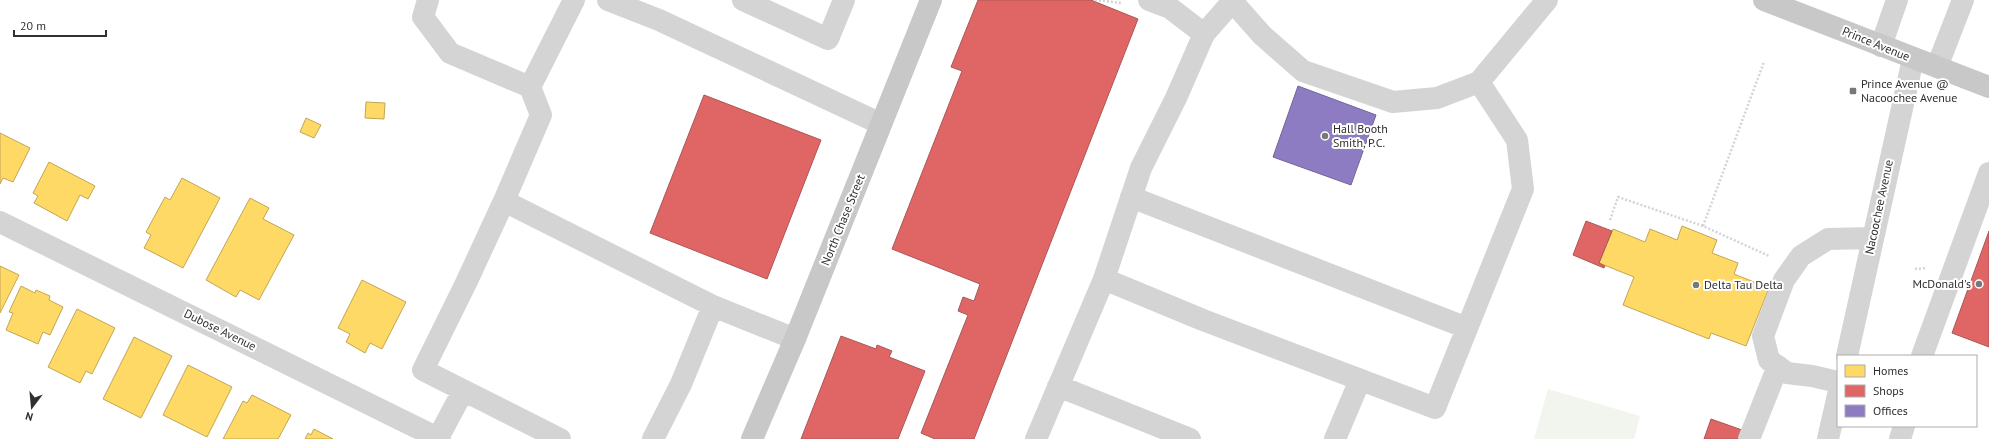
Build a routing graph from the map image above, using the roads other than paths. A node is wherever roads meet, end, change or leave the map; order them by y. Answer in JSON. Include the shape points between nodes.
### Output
{"nodes":[{"id":1,"x":428,"y":0,"type":"edge"},
{"id":2,"x":574,"y":0,"type":"edge"},
{"id":3,"x":608,"y":0,"type":"edge"},
{"id":4,"x":743,"y":0,"type":"edge"},
{"id":5,"x":844,"y":0,"type":"edge"},
{"id":6,"x":931,"y":0,"type":"edge"},
{"id":7,"x":1149,"y":0,"type":"edge"},
{"id":8,"x":1547,"y":0,"type":"edge"},
{"id":9,"x":1897,"y":0,"type":"edge"},
{"id":10,"x":1963,"y":0,"type":"edge"},
{"id":11,"x":1231,"y":1,"type":"edge"},
{"id":12,"x":1768,"y":1,"type":"edge"},
{"id":13,"x":1204,"y":34,"type":"junction"},
{"id":14,"x":1881,"y":46,"type":"junction"},
{"id":15,"x":1913,"y":58,"type":"junction"},
{"id":16,"x":1937,"y":67,"type":"junction"},
{"id":17,"x":1479,"y":82,"type":"junction"},
{"id":18,"x":530,"y":87,"type":"junction"},
{"id":19,"x":1989,"y":87,"type":"edge"},
{"id":20,"x":881,"y":124,"type":"junction"},
{"id":21,"x":1989,"y":173,"type":"edge"},
{"id":22,"x":1131,"y":197,"type":"junction"},
{"id":23,"x":504,"y":201,"type":"junction"},
{"id":24,"x":0,"y":222,"type":"edge"},
{"id":25,"x":1872,"y":238,"type":"junction"},
{"id":26,"x":1104,"y":280,"type":"junction"},
{"id":27,"x":713,"y":306,"type":"junction"},
{"id":28,"x":1467,"y":328,"type":"junction"},
{"id":29,"x":795,"y":339,"type":"junction"},
{"id":30,"x":1846,"y":355,"type":"edge"},
{"id":31,"x":1922,"y":355,"type":"edge"},
{"id":32,"x":1778,"y":366,"type":"junction"},
{"id":33,"x":1360,"y":380,"type":"junction"},
{"id":34,"x":1837,"y":382,"type":"edge"},
{"id":35,"x":1058,"y":386,"type":"junction"},
{"id":36,"x":463,"y":391,"type":"junction"},
{"id":37,"x":1837,"y":399,"type":"edge"},
{"id":38,"x":1904,"y":427,"type":"edge"},
{"id":39,"x":1180,"y":437,"type":"edge"},
{"id":40,"x":439,"y":438,"type":"edge"},
{"id":41,"x":560,"y":439,"type":"edge"},
{"id":42,"x":653,"y":439,"type":"edge"},
{"id":43,"x":752,"y":439,"type":"edge"},
{"id":44,"x":1036,"y":439,"type":"edge"},
{"id":45,"x":1335,"y":439,"type":"edge"},
{"id":46,"x":1749,"y":439,"type":"edge"},
{"id":47,"x":1828,"y":439,"type":"edge"},
{"id":48,"x":1900,"y":439,"type":"edge"}],
"edges":[{"from":1,"to":18,"type":"street","via":[[423,17],[450,53]]},
{"from":2,"to":18,"type":"street"},
{"from":3,"to":20,"type":"street","via":[[659,20]]},
{"from":4,"to":5,"type":"street","via":[[828,39]]},
{"from":6,"to":20,"type":"main road","name":"North Chase Street"},
{"from":7,"to":13,"type":"street","via":[[1170,8]]},
{"from":8,"to":17,"type":"street"},
{"from":9,"to":14,"type":"street"},
{"from":10,"to":16,"type":"street"},
{"from":11,"to":13,"type":"street"},
{"from":11,"to":17,"type":"street","via":[[1262,35],[1303,71],[1393,102],[1437,98]]},
{"from":12,"to":14,"type":"main road","name":"Prince Avenue"},
{"from":13,"to":22,"type":"street","via":[[1176,98],[1140,168]]},
{"from":14,"to":15,"type":"main road","name":"Prince Avenue"},
{"from":15,"to":16,"type":"main road","name":"Prince Avenue"},
{"from":15,"to":25,"type":"street","name":"Nacoochee Avenue"},
{"from":16,"to":19,"type":"main road","name":"Prince Avenue"},
{"from":17,"to":28,"type":"street","via":[[1517,140],[1523,189]]},
{"from":18,"to":23,"type":"street","via":[[541,115]]},
{"from":20,"to":29,"type":"main road","name":"North Chase Street"},
{"from":21,"to":31,"type":"street"},
{"from":22,"to":26,"type":"street"},
{"from":22,"to":28,"type":"street"},
{"from":23,"to":27,"type":"street"},
{"from":23,"to":36,"type":"street","via":[[423,370]]},
{"from":24,"to":40,"type":"street","name":"Dubose Avenue"},
{"from":25,"to":30,"type":"street","name":"Nacoochee Avenue"},
{"from":25,"to":32,"type":"street","via":[[1828,239],[1801,256],[1784,280],[1764,336],[1769,360]]},
{"from":26,"to":33,"type":"street"},
{"from":26,"to":35,"type":"street"},
{"from":27,"to":29,"type":"street"},
{"from":27,"to":42,"type":"street","via":[[681,384]]},
{"from":28,"to":33,"type":"street","via":[[1435,408]]},
{"from":29,"to":43,"type":"main road","name":"North Chase Street"},
{"from":32,"to":34,"type":"street","via":[[1787,373]]},
{"from":32,"to":46,"type":"street"},
{"from":33,"to":45,"type":"street"},
{"from":35,"to":39,"type":"street"},
{"from":35,"to":44,"type":"street"},
{"from":36,"to":40,"type":"street"},
{"from":36,"to":41,"type":"street"},
{"from":37,"to":47,"type":"street"},
{"from":38,"to":48,"type":"street"}]}
